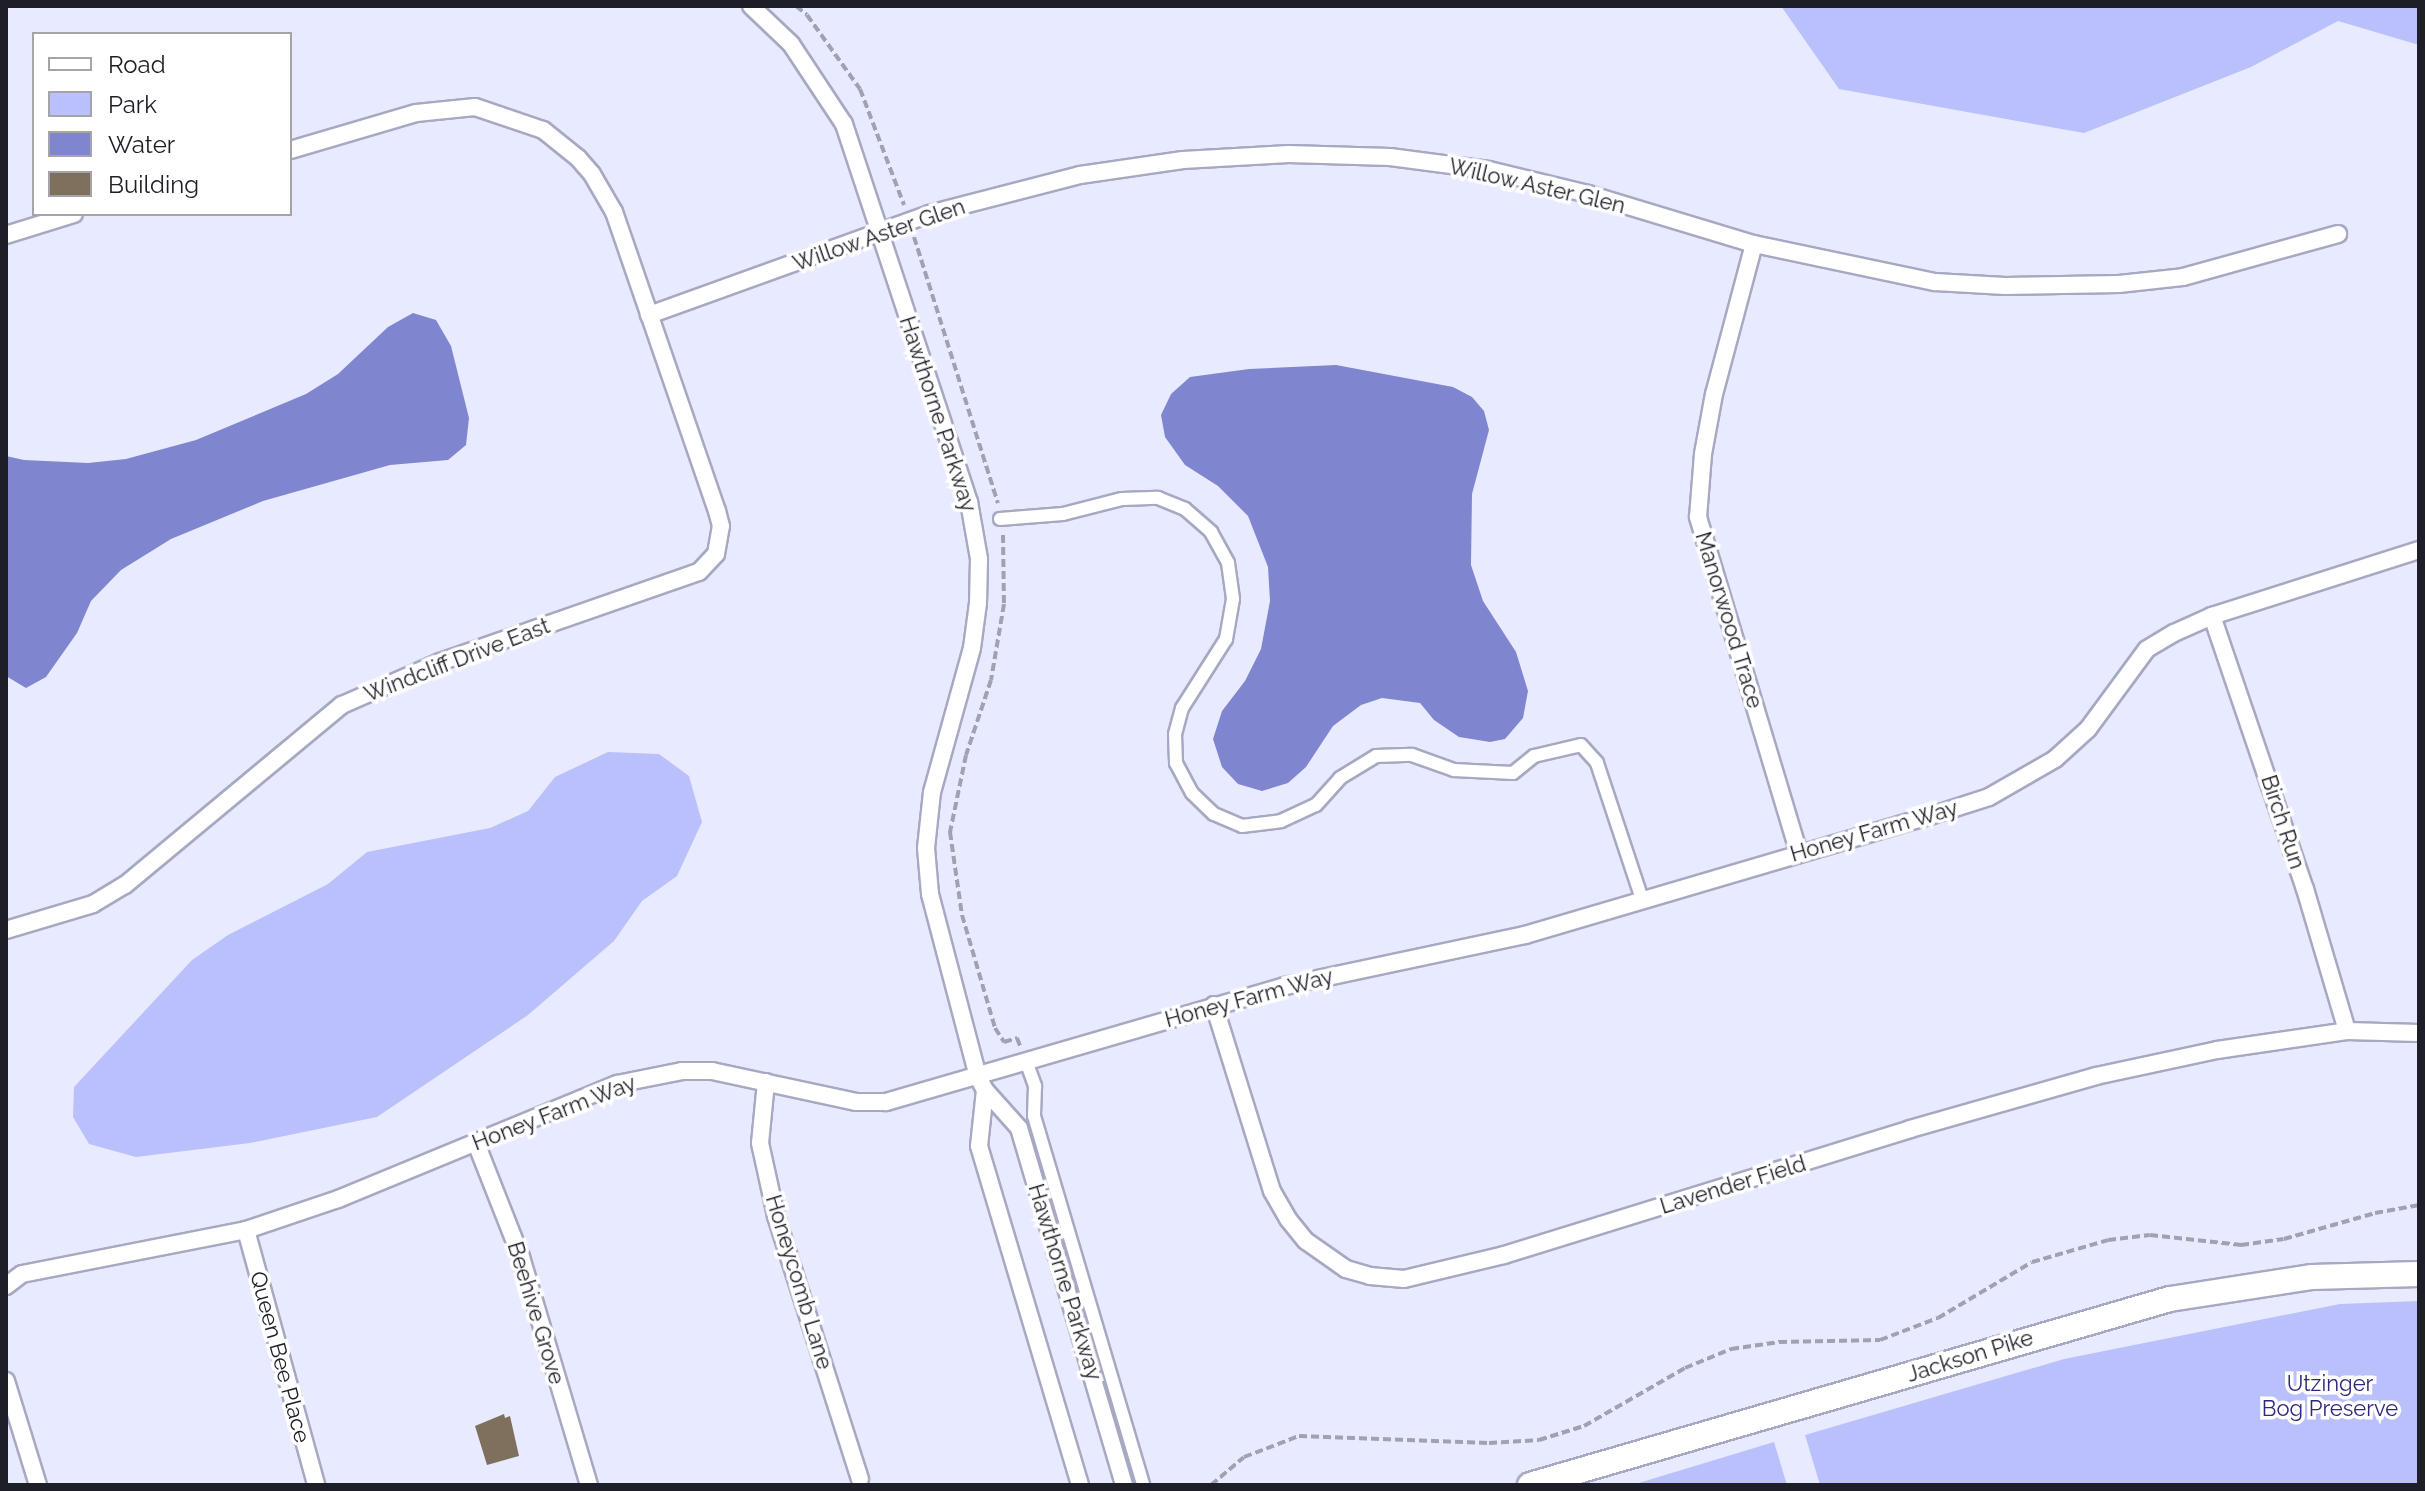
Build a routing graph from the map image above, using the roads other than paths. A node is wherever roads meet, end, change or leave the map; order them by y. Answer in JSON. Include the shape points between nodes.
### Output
{"nodes":[{"id":1,"x":751,"y":6,"type":"edge"},
{"id":2,"x":292,"y":149,"type":"edge"},
{"id":3,"x":68,"y":216,"type":"edge"},
{"id":4,"x":879,"y":233,"type":"junction"},
{"id":5,"x":2338,"y":234,"type":"dead end"},
{"id":6,"x":6,"y":235,"type":"edge"},
{"id":7,"x":1754,"y":244,"type":"junction"},
{"id":8,"x":649,"y":315,"type":"junction"},
{"id":9,"x":1000,"y":519,"type":"road end"},
{"id":10,"x":2419,"y":550,"type":"edge"},
{"id":11,"x":2212,"y":616,"type":"junction"},
{"id":12,"x":1799,"y":853,"type":"junction"},
{"id":13,"x":1643,"y":902,"type":"junction"},
{"id":14,"x":6,"y":930,"type":"edge"},
{"id":15,"x":1214,"y":1005,"type":"junction"},
{"id":16,"x":2347,"y":1031,"type":"junction"},
{"id":17,"x":2419,"y":1033,"type":"edge"},
{"id":18,"x":1026,"y":1061,"type":"junction"},
{"id":19,"x":766,"y":1082,"type":"junction"},
{"id":20,"x":982,"y":1083,"type":"junction"},
{"id":21,"x":476,"y":1143,"type":"junction"},
{"id":22,"x":246,"y":1230,"type":"junction"},
{"id":23,"x":2419,"y":1274,"type":"edge"},
{"id":24,"x":6,"y":1286,"type":"edge"},
{"id":25,"x":6,"y":1381,"type":"edge"},
{"id":26,"x":860,"y":1479,"type":"dead end"},
{"id":27,"x":38,"y":1485,"type":"edge"},
{"id":28,"x":316,"y":1485,"type":"edge"},
{"id":29,"x":589,"y":1485,"type":"edge"},
{"id":30,"x":1080,"y":1485,"type":"edge"},
{"id":31,"x":1124,"y":1485,"type":"edge"},
{"id":32,"x":1143,"y":1485,"type":"edge"},
{"id":33,"x":1530,"y":1485,"type":"edge"}],
"edges":[{"from":1,"to":4,"type":"street","name":"Hawthorne Parkway","via":[[791,44],[844,124]]},
{"from":2,"to":8,"type":"street","via":[[445,108],[498,112],[543,130],[578,158],[604,192]]},
{"from":3,"to":6,"type":"street"},
{"from":4,"to":7,"type":"street","name":"Willow Aster Glen","via":[[1080,175],[1183,160],[1289,154],[1390,157],[1489,170]]},
{"from":4,"to":8,"type":"street","name":"Willow Aster Glen"},
{"from":4,"to":20,"type":"street","name":"Hawthorne Parkway","via":[[969,502],[979,559],[972,648],[932,792],[926,848],[930,894]]},
{"from":5,"to":7,"type":"street","name":"Willow Aster Glen","via":[[2183,277],[2105,285],[1935,282]]},
{"from":7,"to":12,"type":"street","name":"Manorwood Trace","via":[[1714,394],[1698,517]]},
{"from":8,"to":14,"type":"street","name":"Windcliff Drive East","via":[[721,526],[710,565],[440,662],[342,705],[125,885],[93,904]]},
{"from":9,"to":13,"type":"street","via":[[1158,498],[1185,509],[1211,532],[1228,563],[1233,599],[1226,639],[1182,708],[1175,734],[1176,763],[1192,793],[1214,814],[1242,826],[1281,821],[1316,805],[1340,778],[1376,756],[1412,755],[1454,770],[1500,774],[1513,773],[1534,756],[1581,745],[1597,763]]},
{"from":10,"to":11,"type":"street","name":"Honey Farm Way"},
{"from":11,"to":12,"type":"street","name":"Honey Farm Way","via":[[2147,649],[2088,729],[2024,780],[1989,797]]},
{"from":11,"to":16,"type":"street","name":"Birch Run"},
{"from":12,"to":13,"type":"street","name":"Honey Farm Way"},
{"from":13,"to":15,"type":"street","name":"Honey Farm Way","via":[[1525,935]]},
{"from":15,"to":16,"type":"street","name":"Lavender Field","via":[[1272,1191],[1288,1219],[1306,1241],[1346,1269],[1404,1279],[1504,1255],[2096,1076],[2217,1050]]},
{"from":15,"to":18,"type":"street","name":"Honey Farm Way"},
{"from":16,"to":17,"type":"street","name":"Lavender Field"},
{"from":18,"to":20,"type":"street","name":"Honey Farm Way"},
{"from":18,"to":32,"type":"street","via":[[1035,1086],[1034,1116]]},
{"from":19,"to":20,"type":"street","name":"Honey Farm Way","via":[[856,1102],[886,1102]]},
{"from":19,"to":21,"type":"street","name":"Honey Farm Way","via":[[712,1071],[646,1077]]},
{"from":19,"to":26,"type":"street","name":"Honeycomb Lane","via":[[760,1143],[776,1216]]},
{"from":20,"to":30,"type":"street","name":"Hawthorne Parkway","via":[[979,1146]]},
{"from":20,"to":31,"type":"street","name":"Hawthorne Parkway","via":[[1019,1128]]},
{"from":21,"to":22,"type":"street","name":"Honey Farm Way"},
{"from":21,"to":29,"type":"street","name":"Beehive Grove","via":[[521,1257]]},
{"from":22,"to":24,"type":"street","name":"Honey Farm Way","via":[[22,1274]]},
{"from":22,"to":28,"type":"street","name":"Queen Bee Place"},
{"from":23,"to":33,"type":"main road","name":"Jackson Pike","via":[[2254,1284],[2130,1309]]},
{"from":25,"to":27,"type":"street"}]}
